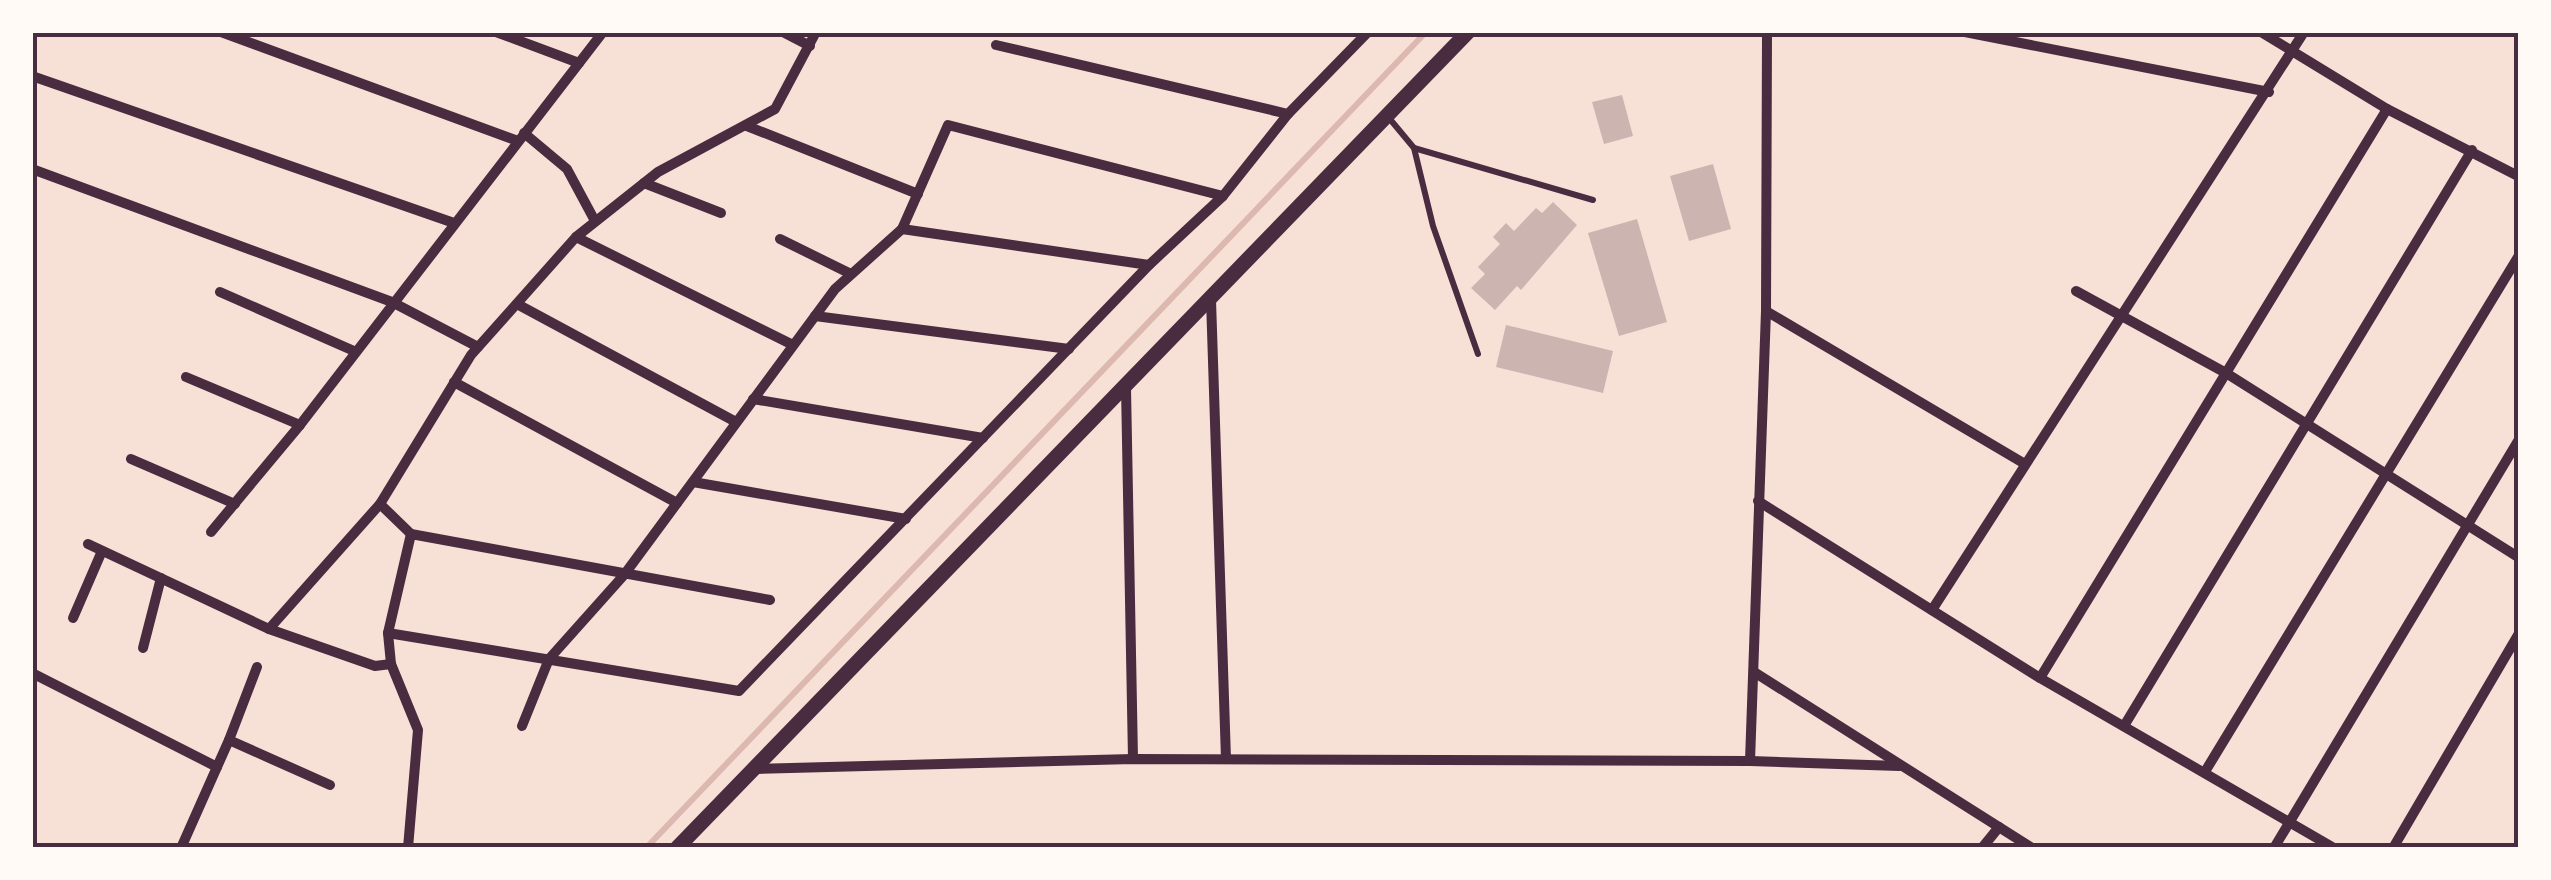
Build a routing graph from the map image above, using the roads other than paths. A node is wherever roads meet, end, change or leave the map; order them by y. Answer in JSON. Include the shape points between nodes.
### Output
{"nodes":[{"id":1,"x":221,"y":32,"type":"edge"},
{"id":2,"x":496,"y":32,"type":"edge"},
{"id":3,"x":603,"y":32,"type":"edge"},
{"id":4,"x":783,"y":32,"type":"edge"},
{"id":5,"x":816,"y":32,"type":"edge"},
{"id":6,"x":1468,"y":32,"type":"edge"},
{"id":7,"x":1767,"y":32,"type":"edge"},
{"id":8,"x":1964,"y":32,"type":"edge"},
{"id":9,"x":2262,"y":32,"type":"edge"},
{"id":10,"x":2304,"y":32,"type":"edge"},
{"id":11,"x":1363,"y":33,"type":"edge"},
{"id":12,"x":996,"y":45,"type":"dead end"},
{"id":13,"x":810,"y":46,"type":"junction"},
{"id":14,"x":2293,"y":53,"type":"junction"},
{"id":15,"x":579,"y":63,"type":"junction"},
{"id":16,"x":32,"y":76,"type":"edge"},
{"id":17,"x":2268,"y":92,"type":"junction"},
{"id":18,"x":2387,"y":109,"type":"junction"},
{"id":19,"x":1288,"y":114,"type":"junction"},
{"id":20,"x":1389,"y":118,"type":"junction"},
{"id":21,"x":747,"y":126,"type":"junction"},
{"id":22,"x":521,"y":137,"type":"junction"},
{"id":23,"x":1414,"y":148,"type":"junction"},
{"id":24,"x":2472,"y":150,"type":"junction"},
{"id":25,"x":32,"y":169,"type":"edge"},
{"id":26,"x":2518,"y":176,"type":"edge"},
{"id":27,"x":644,"y":184,"type":"junction"},
{"id":28,"x":918,"y":194,"type":"junction"},
{"id":29,"x":1223,"y":196,"type":"junction"},
{"id":30,"x":1593,"y":200,"type":"dead end"},
{"id":31,"x":720,"y":212,"type":"dead end"},
{"id":32,"x":596,"y":221,"type":"junction"},
{"id":33,"x":454,"y":223,"type":"junction"},
{"id":34,"x":902,"y":229,"type":"junction"},
{"id":35,"x":576,"y":237,"type":"junction"},
{"id":36,"x":780,"y":240,"type":"dead end"},
{"id":37,"x":2518,"y":257,"type":"edge"},
{"id":38,"x":1148,"y":265,"type":"junction"},
{"id":39,"x":852,"y":274,"type":"junction"},
{"id":40,"x":2076,"y":291,"type":"dead end"},
{"id":41,"x":220,"y":292,"type":"dead end"},
{"id":42,"x":1211,"y":300,"type":"junction"},
{"id":43,"x":392,"y":302,"type":"junction"},
{"id":44,"x":516,"y":304,"type":"junction"},
{"id":45,"x":1766,"y":310,"type":"junction"},
{"id":46,"x":815,"y":316,"type":"junction"},
{"id":47,"x":2121,"y":316,"type":"junction"},
{"id":48,"x":792,"y":346,"type":"junction"},
{"id":49,"x":478,"y":347,"type":"junction"},
{"id":50,"x":1069,"y":348,"type":"junction"},
{"id":51,"x":354,"y":350,"type":"junction"},
{"id":52,"x":1478,"y":354,"type":"dead end"},
{"id":53,"x":2226,"y":373,"type":"junction"},
{"id":54,"x":186,"y":378,"type":"dead end"},
{"id":55,"x":454,"y":382,"type":"junction"},
{"id":56,"x":1126,"y":388,"type":"junction"},
{"id":57,"x":753,"y":399,"type":"junction"},
{"id":58,"x":736,"y":422,"type":"junction"},
{"id":59,"x":2306,"y":424,"type":"junction"},
{"id":60,"x":300,"y":425,"type":"junction"},
{"id":61,"x":983,"y":438,"type":"junction"},
{"id":62,"x":2518,"y":441,"type":"edge"},
{"id":63,"x":131,"y":459,"type":"dead end"},
{"id":64,"x":2025,"y":464,"type":"junction"},
{"id":65,"x":2386,"y":474,"type":"junction"},
{"id":66,"x":693,"y":482,"type":"junction"},
{"id":67,"x":1758,"y":501,"type":"junction"},
{"id":68,"x":677,"y":503,"type":"junction"},
{"id":69,"x":235,"y":504,"type":"junction"},
{"id":70,"x":380,"y":504,"type":"junction"},
{"id":71,"x":906,"y":518,"type":"junction"},
{"id":72,"x":2468,"y":525,"type":"junction"},
{"id":73,"x":211,"y":532,"type":"dead end"},
{"id":74,"x":412,"y":534,"type":"junction"},
{"id":75,"x":88,"y":544,"type":"dead end"},
{"id":76,"x":102,"y":551,"type":"junction"},
{"id":77,"x":2518,"y":556,"type":"edge"},
{"id":78,"x":624,"y":575,"type":"junction"},
{"id":79,"x":160,"y":578,"type":"junction"},
{"id":80,"x":770,"y":600,"type":"dead end"},
{"id":81,"x":1932,"y":610,"type":"junction"},
{"id":82,"x":73,"y":618,"type":"dead end"},
{"id":83,"x":269,"y":630,"type":"junction"},
{"id":84,"x":388,"y":633,"type":"junction"},
{"id":85,"x":2518,"y":635,"type":"edge"},
{"id":86,"x":144,"y":648,"type":"dead end"},
{"id":87,"x":550,"y":660,"type":"junction"},
{"id":88,"x":2518,"y":661,"type":"edge"},
{"id":89,"x":391,"y":664,"type":"junction"},
{"id":90,"x":257,"y":667,"type":"dead end"},
{"id":91,"x":2500,"y":668,"type":"junction"},
{"id":92,"x":1754,"y":672,"type":"junction"},
{"id":93,"x":32,"y":673,"type":"edge"},
{"id":94,"x":2040,"y":678,"type":"junction"},
{"id":95,"x":522,"y":726,"type":"dead end"},
{"id":96,"x":2124,"y":726,"type":"junction"},
{"id":97,"x":229,"y":740,"type":"junction"},
{"id":98,"x":1133,"y":759,"type":"junction"},
{"id":99,"x":1226,"y":759,"type":"junction"},
{"id":100,"x":1750,"y":761,"type":"junction"},
{"id":101,"x":1903,"y":766,"type":"junction"},
{"id":102,"x":217,"y":767,"type":"junction"},
{"id":103,"x":756,"y":769,"type":"junction"},
{"id":104,"x":2206,"y":770,"type":"junction"},
{"id":105,"x":330,"y":785,"type":"dead end"},
{"id":106,"x":2290,"y":822,"type":"junction"},
{"id":107,"x":1999,"y":826,"type":"junction"},
{"id":108,"x":181,"y":848,"type":"edge"},
{"id":109,"x":408,"y":848,"type":"edge"},
{"id":110,"x":678,"y":848,"type":"edge"},
{"id":111,"x":1982,"y":848,"type":"edge"},
{"id":112,"x":2032,"y":848,"type":"edge"},
{"id":113,"x":2274,"y":848,"type":"edge"},
{"id":114,"x":2334,"y":848,"type":"edge"},
{"id":115,"x":2393,"y":848,"type":"edge"}],
"edges":[{"from":1,"to":22,"type":"street"},
{"from":2,"to":15,"type":"street"},
{"from":3,"to":15,"type":"street"},
{"from":4,"to":13,"type":"street"},
{"from":5,"to":13,"type":"street"},
{"from":6,"to":20,"type":"street"},
{"from":7,"to":45,"type":"street"},
{"from":8,"to":17,"type":"street"},
{"from":9,"to":14,"type":"street"},
{"from":10,"to":14,"type":"street"},
{"from":11,"to":19,"type":"street"},
{"from":12,"to":19,"type":"street"},
{"from":13,"to":21,"type":"street","via":[[775,109]]},
{"from":14,"to":17,"type":"street"},
{"from":14,"to":18,"type":"street"},
{"from":15,"to":22,"type":"street"},
{"from":16,"to":33,"type":"street"},
{"from":17,"to":47,"type":"street"},
{"from":18,"to":24,"type":"street"},
{"from":18,"to":53,"type":"street"},
{"from":19,"to":29,"type":"street"},
{"from":20,"to":23,"type":"lane"},
{"from":20,"to":42,"type":"street"},
{"from":21,"to":27,"type":"street"},
{"from":21,"to":28,"type":"street"},
{"from":22,"to":32,"type":"street","via":[[567,169]]},
{"from":22,"to":33,"type":"street"},
{"from":23,"to":30,"type":"lane"},
{"from":23,"to":52,"type":"lane"},
{"from":24,"to":26,"type":"street"},
{"from":24,"to":59,"type":"street"},
{"from":25,"to":43,"type":"street"},
{"from":27,"to":31,"type":"street"},
{"from":27,"to":32,"type":"street"},
{"from":28,"to":29,"type":"street","via":[[948,126]]},
{"from":28,"to":34,"type":"street"},
{"from":29,"to":38,"type":"street"},
{"from":32,"to":35,"type":"street"},
{"from":33,"to":43,"type":"street"},
{"from":34,"to":38,"type":"street"},
{"from":34,"to":39,"type":"street"},
{"from":35,"to":44,"type":"street"},
{"from":35,"to":48,"type":"street"},
{"from":36,"to":39,"type":"street"},
{"from":37,"to":65,"type":"street"},
{"from":38,"to":50,"type":"street"},
{"from":39,"to":46,"type":"street"},
{"from":40,"to":47,"type":"street"},
{"from":41,"to":51,"type":"street"},
{"from":42,"to":56,"type":"street"},
{"from":42,"to":99,"type":"street"},
{"from":43,"to":49,"type":"street"},
{"from":43,"to":51,"type":"street"},
{"from":44,"to":49,"type":"street"},
{"from":44,"to":58,"type":"street"},
{"from":45,"to":64,"type":"street"},
{"from":45,"to":67,"type":"street"},
{"from":46,"to":48,"type":"street"},
{"from":46,"to":50,"type":"street"},
{"from":47,"to":53,"type":"street"},
{"from":47,"to":64,"type":"street"},
{"from":48,"to":57,"type":"street"},
{"from":49,"to":55,"type":"street"},
{"from":50,"to":61,"type":"street"},
{"from":51,"to":60,"type":"street"},
{"from":53,"to":59,"type":"street"},
{"from":53,"to":94,"type":"street"},
{"from":54,"to":60,"type":"street"},
{"from":55,"to":68,"type":"street"},
{"from":55,"to":70,"type":"street"},
{"from":56,"to":98,"type":"street"},
{"from":56,"to":103,"type":"street"},
{"from":57,"to":58,"type":"street"},
{"from":57,"to":61,"type":"street"},
{"from":58,"to":66,"type":"street"},
{"from":59,"to":65,"type":"street"},
{"from":59,"to":96,"type":"street"},
{"from":60,"to":69,"type":"street"},
{"from":61,"to":71,"type":"street"},
{"from":62,"to":72,"type":"street"},
{"from":63,"to":69,"type":"street"},
{"from":64,"to":81,"type":"street"},
{"from":65,"to":72,"type":"street"},
{"from":65,"to":104,"type":"street"},
{"from":66,"to":68,"type":"street"},
{"from":66,"to":71,"type":"street"},
{"from":67,"to":81,"type":"street"},
{"from":67,"to":92,"type":"street"},
{"from":68,"to":78,"type":"street"},
{"from":69,"to":73,"type":"street"},
{"from":70,"to":74,"type":"street"},
{"from":70,"to":83,"type":"street"},
{"from":71,"to":87,"type":"street","via":[[739,691]]},
{"from":72,"to":77,"type":"street"},
{"from":72,"to":106,"type":"street"},
{"from":74,"to":78,"type":"street"},
{"from":74,"to":84,"type":"street"},
{"from":75,"to":76,"type":"street"},
{"from":76,"to":79,"type":"street"},
{"from":76,"to":82,"type":"street"},
{"from":78,"to":80,"type":"street"},
{"from":78,"to":87,"type":"street"},
{"from":79,"to":83,"type":"street"},
{"from":79,"to":86,"type":"street"},
{"from":81,"to":94,"type":"street"},
{"from":83,"to":89,"type":"street","via":[[375,666]]},
{"from":84,"to":87,"type":"street"},
{"from":84,"to":89,"type":"street"},
{"from":85,"to":91,"type":"street"},
{"from":87,"to":95,"type":"street"},
{"from":88,"to":91,"type":"street"},
{"from":89,"to":109,"type":"street","via":[[418,730]]},
{"from":90,"to":97,"type":"street"},
{"from":91,"to":115,"type":"street"},
{"from":92,"to":100,"type":"street"},
{"from":92,"to":101,"type":"street"},
{"from":93,"to":102,"type":"street"},
{"from":94,"to":96,"type":"street"},
{"from":96,"to":104,"type":"street"},
{"from":97,"to":102,"type":"street"},
{"from":97,"to":105,"type":"street"},
{"from":98,"to":99,"type":"street"},
{"from":98,"to":103,"type":"street"},
{"from":99,"to":100,"type":"street"},
{"from":100,"to":101,"type":"street"},
{"from":101,"to":107,"type":"street"},
{"from":102,"to":108,"type":"street"},
{"from":103,"to":110,"type":"street"},
{"from":104,"to":106,"type":"street"},
{"from":106,"to":113,"type":"street"},
{"from":106,"to":114,"type":"street"},
{"from":107,"to":111,"type":"street"},
{"from":107,"to":112,"type":"street"}]}
